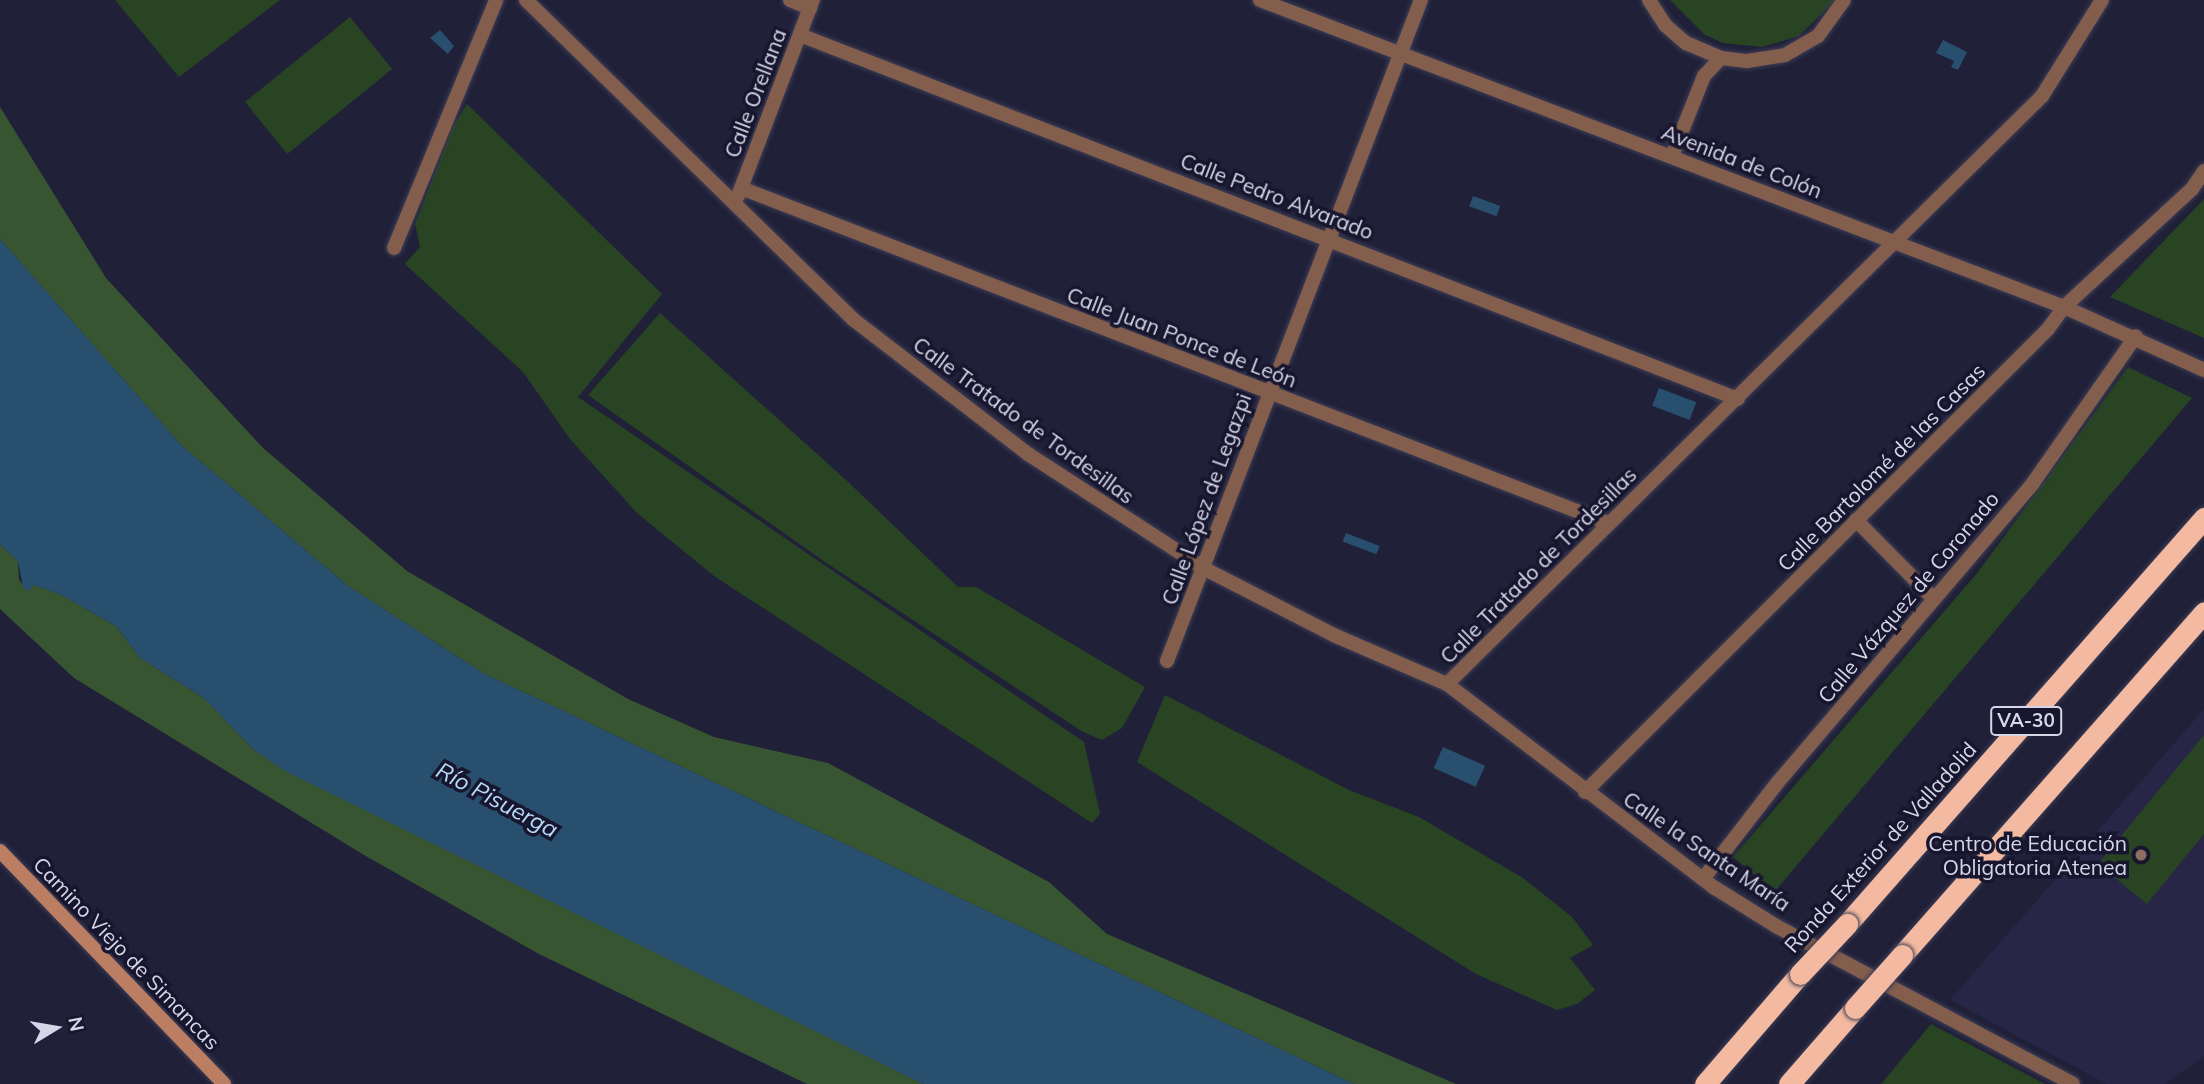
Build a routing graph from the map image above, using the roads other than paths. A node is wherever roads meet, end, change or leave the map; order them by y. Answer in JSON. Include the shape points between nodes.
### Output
{"nodes":[{"id":1,"x":496,"y":0,"type":"edge"},
{"id":2,"x":526,"y":0,"type":"edge"},
{"id":3,"x":790,"y":0,"type":"edge"},
{"id":4,"x":1260,"y":0,"type":"edge"},
{"id":5,"x":1421,"y":0,"type":"edge"},
{"id":6,"x":1649,"y":0,"type":"edge"},
{"id":7,"x":1844,"y":0,"type":"edge"},
{"id":8,"x":2102,"y":0,"type":"edge"},
{"id":9,"x":812,"y":4,"type":"edge"},
{"id":10,"x":800,"y":35,"type":"junction"},
{"id":11,"x":1703,"y":50,"type":"junction"},
{"id":12,"x":1401,"y":55,"type":"junction"},
{"id":13,"x":1721,"y":58,"type":"junction"},
{"id":14,"x":1704,"y":76,"type":"junction"},
{"id":15,"x":1672,"y":156,"type":"junction"},
{"id":16,"x":2204,"y":171,"type":"edge"},
{"id":17,"x":738,"y":194,"type":"junction"},
{"id":18,"x":1328,"y":238,"type":"junction"},
{"id":19,"x":1892,"y":241,"type":"junction"},
{"id":20,"x":394,"y":248,"type":"dead end"},
{"id":21,"x":2064,"y":307,"type":"junction"},
{"id":22,"x":2136,"y":336,"type":"junction"},
{"id":23,"x":2204,"y":370,"type":"edge"},
{"id":24,"x":1268,"y":393,"type":"junction"},
{"id":25,"x":1738,"y":399,"type":"junction"},
{"id":26,"x":2204,"y":518,"type":"edge"},
{"id":27,"x":1856,"y":520,"type":"junction"},
{"id":28,"x":1608,"y":523,"type":"junction"},
{"id":29,"x":1205,"y":569,"type":"junction"},
{"id":30,"x":1934,"y":599,"type":"junction"},
{"id":31,"x":2204,"y":612,"type":"edge"},
{"id":32,"x":1167,"y":661,"type":"dead end"},
{"id":33,"x":1447,"y":684,"type":"junction"},
{"id":34,"x":1585,"y":792,"type":"junction"},
{"id":35,"x":0,"y":851,"type":"edge"},
{"id":36,"x":1703,"y":879,"type":"junction"},
{"id":37,"x":224,"y":1084,"type":"edge"},
{"id":38,"x":1705,"y":1084,"type":"edge"},
{"id":39,"x":1788,"y":1084,"type":"edge"},
{"id":40,"x":2073,"y":1084,"type":"edge"}],
"edges":[{"from":1,"to":20,"type":"street"},
{"from":2,"to":17,"type":"street","name":"Calle Tratado de Tordesillas"},
{"from":3,"to":9,"type":"street"},
{"from":4,"to":12,"type":"street","name":"Avenida de Colón"},
{"from":5,"to":12,"type":"street","name":"Calle López de Legazpi"},
{"from":6,"to":11,"type":"street","via":[[1665,25]]},
{"from":7,"to":13,"type":"street","via":[[1818,36],[1785,55],[1748,61]]},
{"from":8,"to":19,"type":"street","name":"Calle Tratado de Tordesillas","via":[[2042,96]]},
{"from":9,"to":10,"type":"street","name":"Calle Orellana"},
{"from":10,"to":17,"type":"street","name":"Calle Orellana"},
{"from":10,"to":18,"type":"street","name":"Calle Pedro Alvarado"},
{"from":11,"to":13,"type":"street"},
{"from":11,"to":14,"type":"street"},
{"from":12,"to":15,"type":"street","name":"Avenida de Colón"},
{"from":12,"to":18,"type":"street","name":"Calle López de Legazpi"},
{"from":13,"to":14,"type":"street"},
{"from":14,"to":15,"type":"street"},
{"from":15,"to":19,"type":"street","name":"Avenida de Colón"},
{"from":16,"to":21,"type":"street","name":"Calle Bartolomé de las Casas","via":[[2192,189]]},
{"from":17,"to":24,"type":"street","name":"Calle Juan Ponce de León"},
{"from":17,"to":29,"type":"street","name":"Calle Tratado de Tordesillas","via":[[854,320],[1028,454]]},
{"from":18,"to":24,"type":"street","name":"Calle López de Legazpi"},
{"from":18,"to":25,"type":"street","name":"Calle Pedro Alvarado"},
{"from":19,"to":21,"type":"street","name":"Avenida de Colón"},
{"from":19,"to":25,"type":"street","name":"Calle Tratado de Tordesillas"},
{"from":21,"to":22,"type":"street","name":"Avenida de Colón"},
{"from":21,"to":27,"type":"street","name":"Calle Bartolomé de las Casas","via":[[2048,329]]},
{"from":22,"to":23,"type":"street","name":"Avenida de Colón"},
{"from":22,"to":30,"type":"street","name":"Calle Vázquez de Coronado","via":[[2033,483]]},
{"from":24,"to":28,"type":"street","name":"Calle Juan Ponce de León"},
{"from":24,"to":29,"type":"street","name":"Calle López de Legazpi"},
{"from":25,"to":28,"type":"street","name":"Calle Tratado de Tordesillas"},
{"from":26,"to":38,"type":"highway","name":"Ronda Exterior de Valladolid","number":"VA-30","bridge":true},
{"from":27,"to":30,"type":"street"},
{"from":27,"to":34,"type":"street","name":"Calle Bartolomé de las Casas"},
{"from":28,"to":33,"type":"street","name":"Calle Tratado de Tordesillas"},
{"from":29,"to":32,"type":"street","name":"Calle López de Legazpi"},
{"from":29,"to":33,"type":"street","name":"Calle Tratado de Tordesillas","via":[[1336,636]]},
{"from":30,"to":36,"type":"street","name":"Calle Vázquez de Coronado","via":[[1778,782]]},
{"from":31,"to":39,"type":"highway","number":"VA-30","bridge":true},
{"from":33,"to":34,"type":"street","name":"Calle la Santa María"},
{"from":34,"to":36,"type":"street","name":"Calle la Santa María"},
{"from":35,"to":37,"type":"street","name":"Camino Viejo de Simancas"},
{"from":36,"to":40,"type":"street","name":"Calle la Santa María","via":[[1776,926]]}]}
